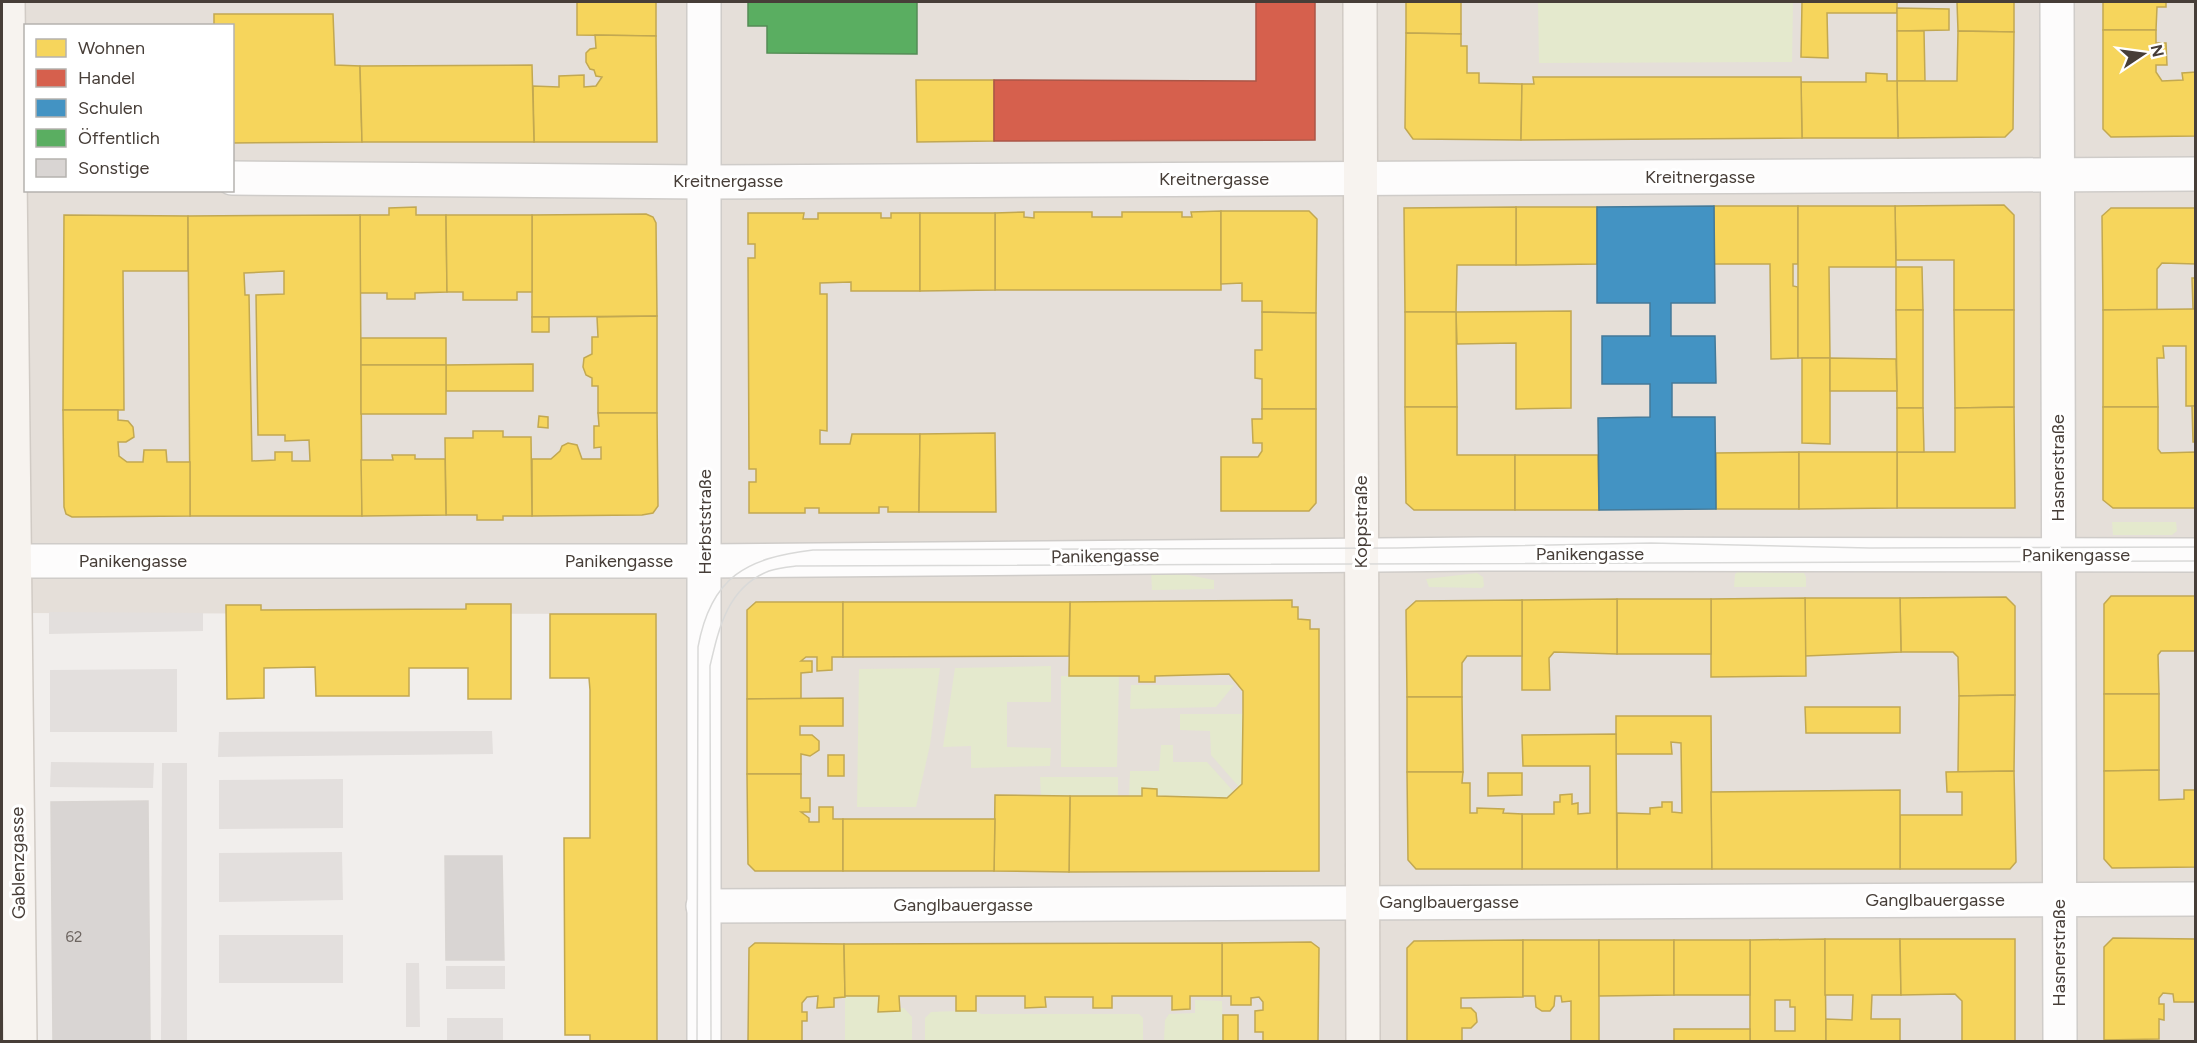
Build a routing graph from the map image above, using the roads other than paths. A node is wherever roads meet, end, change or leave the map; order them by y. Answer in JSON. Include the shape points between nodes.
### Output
{"nodes":[{"id":1,"x":8,"y":2,"type":"edge"},
{"id":2,"x":704,"y":2,"type":"edge"},
{"id":3,"x":1360,"y":2,"type":"edge"},
{"id":4,"x":2057,"y":2,"type":"edge"},
{"id":5,"x":2196,"y":174,"type":"edge"},
{"id":6,"x":2057,"y":175,"type":"junction"},
{"id":7,"x":17,"y":177,"type":"edge"},
{"id":8,"x":234,"y":178,"type":"edge"},
{"id":9,"x":1362,"y":178,"type":"junction"},
{"id":10,"x":704,"y":182,"type":"junction"},
{"id":11,"x":1361,"y":555,"type":"junction"},
{"id":12,"x":2058,"y":555,"type":"junction"},
{"id":13,"x":2196,"y":555,"type":"edge"},
{"id":14,"x":14,"y":561,"type":"junction"},
{"id":15,"x":705,"y":561,"type":"junction"},
{"id":16,"x":2059,"y":899,"type":"junction"},
{"id":17,"x":2196,"y":899,"type":"edge"},
{"id":18,"x":1361,"y":903,"type":"junction"},
{"id":19,"x":703,"y":906,"type":"junction"},
{"id":20,"x":20,"y":1041,"type":"edge"},
{"id":21,"x":704,"y":1041,"type":"edge"},
{"id":22,"x":1363,"y":1041,"type":"edge"},
{"id":23,"x":2060,"y":1041,"type":"edge"}],
"edges":[{"from":1,"to":7,"type":"main road","name":"Gablenzgasse"},
{"from":2,"to":10,"type":"street","name":"Herbststraße"},
{"from":3,"to":9,"type":"main road","name":"Koppstraße"},
{"from":4,"to":6,"type":"street","name":"Hasnerstraße"},
{"from":5,"to":6,"type":"street","name":"Kreitnergasse"},
{"from":6,"to":9,"type":"street","name":"Kreitnergasse"},
{"from":6,"to":12,"type":"street","name":"Hasnerstraße"},
{"from":7,"to":14,"type":"main road","name":"Gablenzgasse"},
{"from":8,"to":10,"type":"street","name":"Kreitnergasse"},
{"from":9,"to":10,"type":"street","name":"Kreitnergasse"},
{"from":9,"to":11,"type":"main road","name":"Koppstraße"},
{"from":10,"to":15,"type":"street","name":"Herbststraße"},
{"from":11,"to":12,"type":"street","name":"Panikengasse"},
{"from":11,"to":15,"type":"street","name":"Panikengasse"},
{"from":11,"to":18,"type":"main road","name":"Koppstraße"},
{"from":12,"to":13,"type":"street","name":"Panikengasse"},
{"from":12,"to":16,"type":"street","name":"Hasnerstraße"},
{"from":14,"to":15,"type":"street","name":"Panikengasse"},
{"from":14,"to":20,"type":"main road","name":"Gablenzgasse"},
{"from":15,"to":19,"type":"street","name":"Herbststraße"},
{"from":16,"to":17,"type":"street","name":"Ganglbauergasse"},
{"from":16,"to":18,"type":"street","name":"Ganglbauergasse"},
{"from":16,"to":23,"type":"street","name":"Hasnerstraße"},
{"from":18,"to":19,"type":"street","name":"Ganglbauergasse"},
{"from":18,"to":22,"type":"main road","name":"Koppstraße"},
{"from":19,"to":21,"type":"street","name":"Herbststraße"}]}
